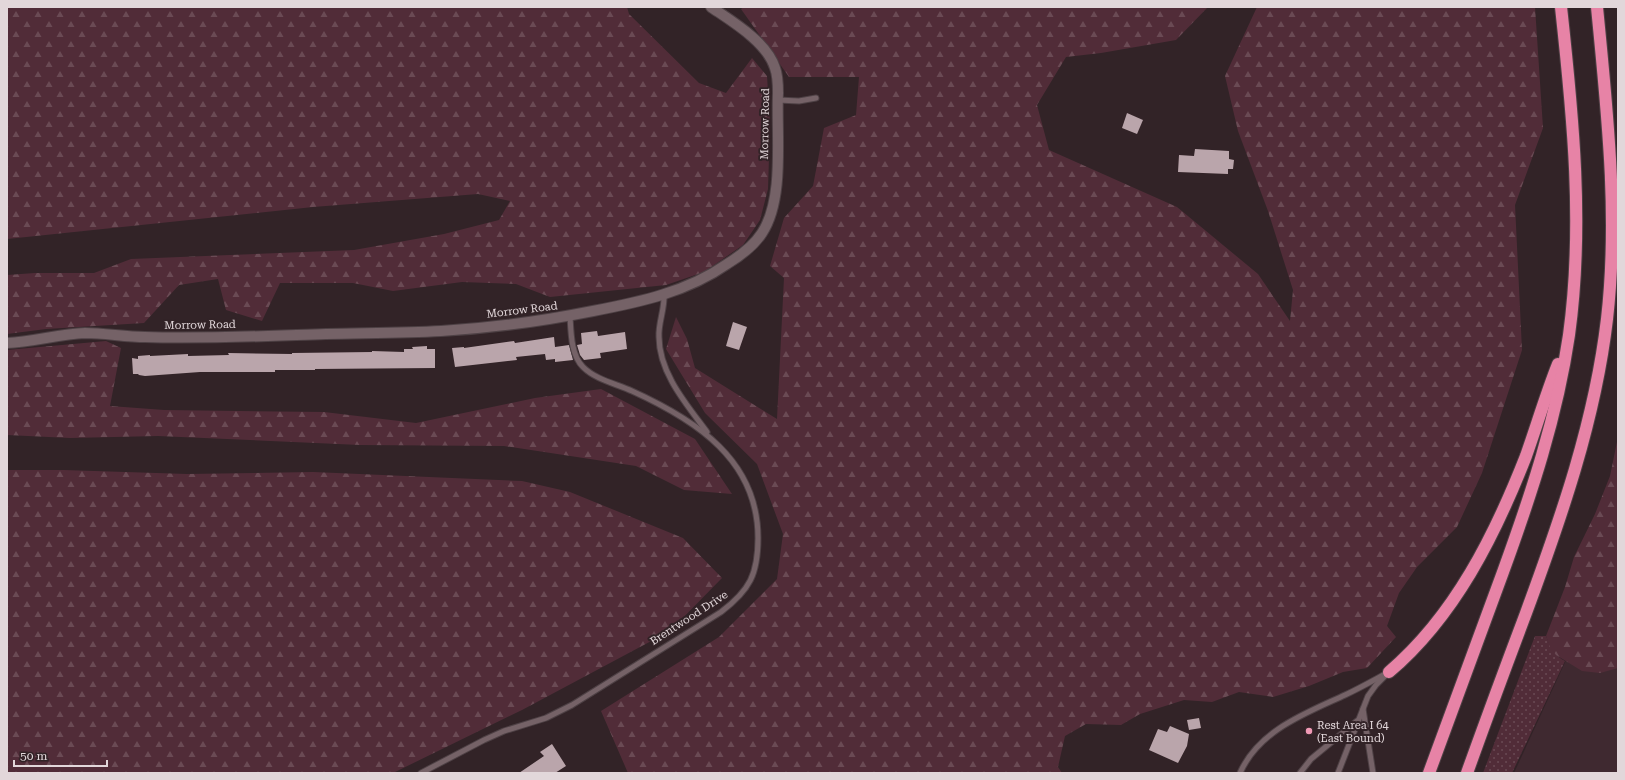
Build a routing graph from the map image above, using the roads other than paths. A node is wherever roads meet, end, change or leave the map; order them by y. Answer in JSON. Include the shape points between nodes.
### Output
{"nodes":[{"id":1,"x":711,"y":7,"type":"edge"},
{"id":2,"x":1561,"y":7,"type":"edge"},
{"id":3,"x":1597,"y":7,"type":"edge"},
{"id":4,"x":816,"y":98,"type":"dead end"},
{"id":5,"x":778,"y":100,"type":"junction"},
{"id":6,"x":664,"y":294,"type":"junction"},
{"id":7,"x":570,"y":316,"type":"junction"},
{"id":8,"x":1569,"y":336,"type":"junction"},
{"id":9,"x":7,"y":343,"type":"edge"},
{"id":10,"x":710,"y":436,"type":"junction"},
{"id":11,"x":1389,"y":672,"type":"junction"},
{"id":12,"x":1363,"y":708,"type":"junction"},
{"id":13,"x":1358,"y":721,"type":"junction"},
{"id":14,"x":421,"y":773,"type":"edge"},
{"id":15,"x":1240,"y":773,"type":"edge"},
{"id":16,"x":1300,"y":773,"type":"edge"},
{"id":17,"x":1338,"y":773,"type":"edge"},
{"id":18,"x":1373,"y":773,"type":"edge"},
{"id":19,"x":1429,"y":773,"type":"edge"},
{"id":20,"x":1466,"y":773,"type":"edge"}],
"edges":[{"from":1,"to":5,"type":"street","name":"Morrow Road","via":[[757,41],[768,54],[775,66],[778,79]]},
{"from":2,"to":8,"type":"highway","via":[[1571,106],[1576,196],[1576,250]]},
{"from":3,"to":20,"type":"highway","via":[[1608,112],[1612,185],[1612,251],[1607,319],[1598,378],[1566,501]]},
{"from":4,"to":5,"type":"lane","via":[[799,101]]},
{"from":5,"to":6,"type":"street","name":"Morrow Road","via":[[777,186],[769,219],[762,233],[752,246],[718,271]]},
{"from":6,"to":7,"type":"street","name":"Morrow Road","via":[[613,308]]},
{"from":6,"to":10,"type":"lane","via":[[664,309],[658,336],[659,348],[676,389]]},
{"from":7,"to":9,"type":"street","name":"Morrow Road","via":[[441,331],[192,338],[83,333]]},
{"from":7,"to":10,"type":"lane","name":"Brentwood Drive","via":[[574,350],[583,367],[600,378],[649,398]]},
{"from":8,"to":11,"type":"highway","via":[[1526,456],[1504,508],[1465,583],[1426,637]]},
{"from":8,"to":19,"type":"highway","via":[[1558,397],[1536,478]]},
{"from":10,"to":14,"type":"lane","name":"Brentwood Drive","via":[[740,472],[755,512],[758,530],[757,563],[749,585],[742,594],[721,612],[572,705],[546,718],[484,740]]},
{"from":11,"to":12,"type":"lane","via":[[1368,696]]},
{"from":11,"to":15,"type":"lane","via":[[1293,719],[1254,750]]},
{"from":12,"to":13,"type":"lane"},
{"from":12,"to":18,"type":"lane"},
{"from":13,"to":16,"type":"lane","via":[[1311,759]]},
{"from":13,"to":17,"type":"lane"}]}
